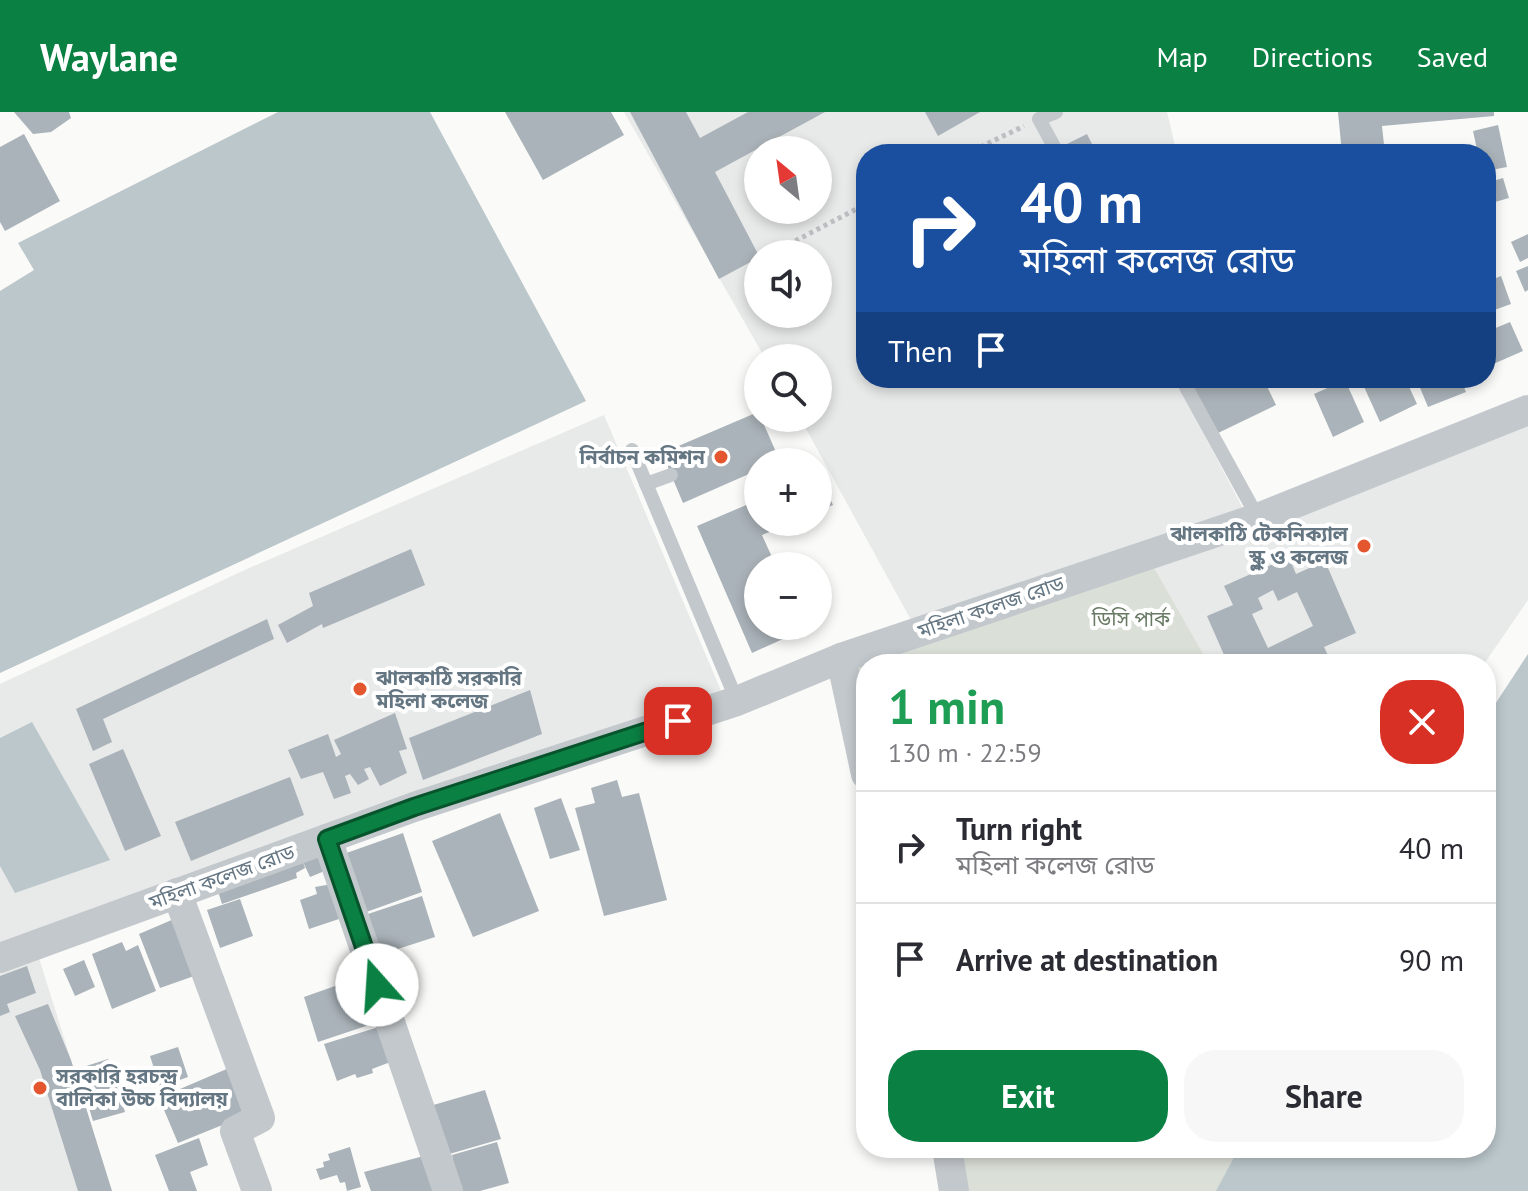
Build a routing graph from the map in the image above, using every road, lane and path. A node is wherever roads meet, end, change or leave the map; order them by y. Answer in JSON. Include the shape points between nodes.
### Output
{"nodes":[{"id":1,"x":1056,"y":112,"type":"edge"},
{"id":2,"x":1037,"y":115,"type":"edge"},
{"id":3,"x":984,"y":144,"type":"edge"},
{"id":4,"x":1053,"y":144,"type":"edge"},
{"id":5,"x":856,"y":209,"type":"edge"},
{"id":6,"x":797,"y":240,"type":"edge"},
{"id":7,"x":1186,"y":388,"type":"edge"},
{"id":8,"x":1528,"y":410,"type":"edge"},
{"id":9,"x":632,"y":450,"type":"dead end"},
{"id":10,"x":671,"y":475,"type":"dead end"},
{"id":11,"x":646,"y":484,"type":"junction"},
{"id":12,"x":1258,"y":518,"type":"junction"},
{"id":13,"x":841,"y":658,"type":"junction"},
{"id":14,"x":737,"y":701,"type":"junction"},
{"id":15,"x":856,"y":728,"type":"edge"},
{"id":16,"x":327,"y":839,"type":"junction"},
{"id":17,"x":177,"y":893,"type":"junction"},
{"id":18,"x":0,"y":958,"type":"edge"},
{"id":19,"x":949,"y":1158,"type":"edge"},
{"id":20,"x":257,"y":1191,"type":"edge"},
{"id":21,"x":448,"y":1191,"type":"edge"},
{"id":22,"x":954,"y":1191,"type":"edge"}],
"edges":[{"from":1,"to":2,"type":"lane"},
{"from":2,"to":3,"type":"path"},
{"from":2,"to":4,"type":"lane"},
{"from":5,"to":6,"type":"path"},
{"from":7,"to":12,"type":"lane"},
{"from":8,"to":12,"type":"street","name":"মহিলা কলেজ রোড"},
{"from":9,"to":11,"type":"lane"},
{"from":10,"to":11,"type":"lane"},
{"from":11,"to":14,"type":"lane"},
{"from":12,"to":13,"type":"street","name":"মহিলা কলেজ রোড"},
{"from":13,"to":14,"type":"street","name":"মহিলা কলেজ রোড"},
{"from":13,"to":15,"type":"street"},
{"from":14,"to":16,"type":"street","name":"মহিলা কলেজ রোড"},
{"from":16,"to":17,"type":"street","name":"মহিলা কলেজ রোড"},
{"from":16,"to":21,"type":"street"},
{"from":17,"to":18,"type":"street","name":"মহিলা কলেজ রোড"},
{"from":17,"to":20,"type":"street","via":[[260,1118],[235,1131]]},
{"from":19,"to":22,"type":"street"}]}
